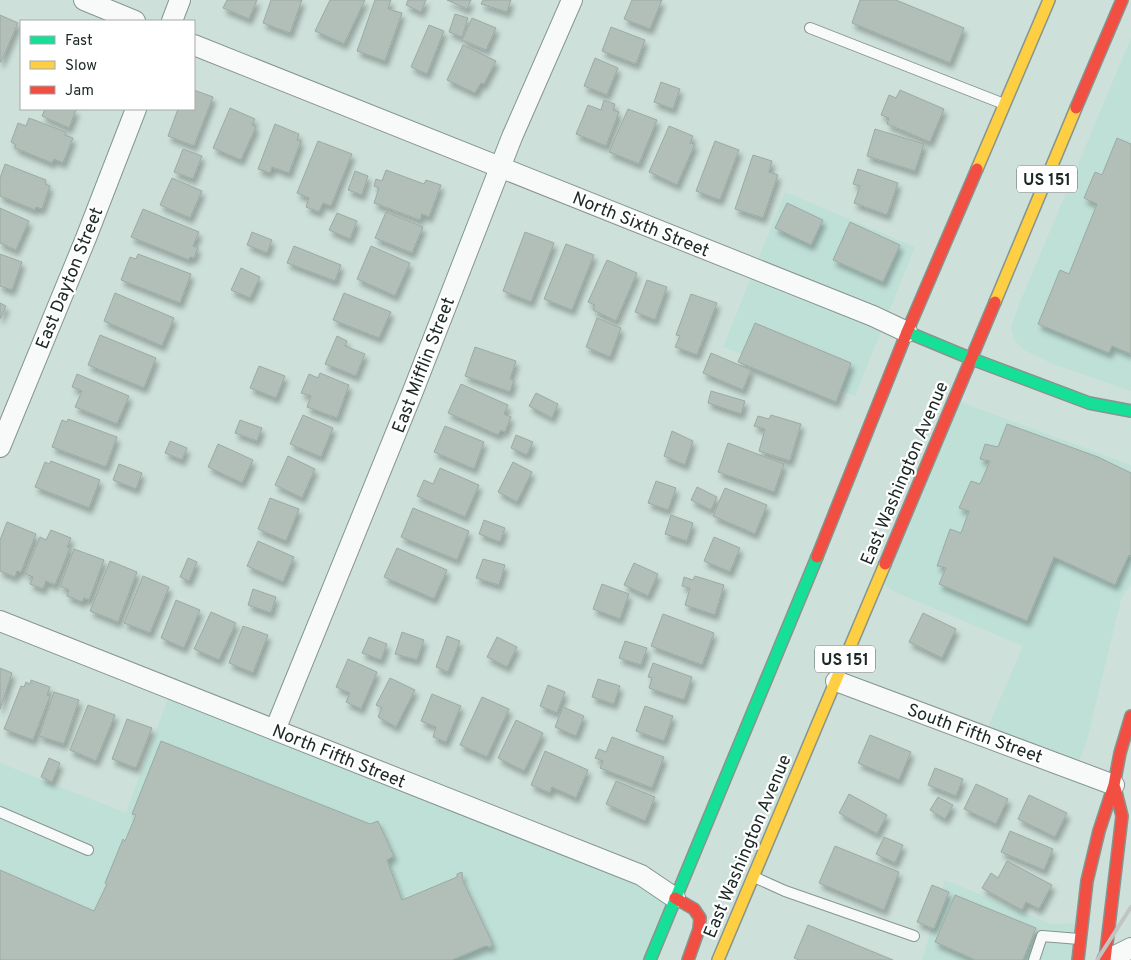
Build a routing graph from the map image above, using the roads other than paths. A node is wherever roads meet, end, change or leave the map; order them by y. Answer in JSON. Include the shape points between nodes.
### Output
{"nodes":[{"id":1,"x":84,"y":0,"type":"edge"},
{"id":2,"x":180,"y":0,"type":"edge"},
{"id":3,"x":572,"y":0,"type":"edge"},
{"id":4,"x":1049,"y":0,"type":"edge"},
{"id":5,"x":1122,"y":0,"type":"edge"},
{"id":6,"x":133,"y":20,"type":"edge"},
{"id":7,"x":172,"y":20,"type":"edge"},
{"id":8,"x":810,"y":28,"type":"dead end"},
{"id":9,"x":195,"y":45,"type":"edge"},
{"id":10,"x":1005,"y":104,"type":"junction"},
{"id":11,"x":136,"y":110,"type":"edge"},
{"id":12,"x":500,"y":168,"type":"junction"},
{"id":13,"x":907,"y":332,"type":"junction"},
{"id":14,"x":972,"y":359,"type":"junction"},
{"id":15,"x":1089,"y":402,"type":"junction"},
{"id":16,"x":1131,"y":411,"type":"edge"},
{"id":17,"x":1117,"y":421,"type":"dead end"},
{"id":18,"x":0,"y":447,"type":"edge"},
{"id":19,"x":0,"y":621,"type":"edge"},
{"id":20,"x":836,"y":681,"type":"junction"},
{"id":21,"x":1131,"y":716,"type":"edge"},
{"id":22,"x":275,"y":730,"type":"junction"},
{"id":23,"x":1114,"y":785,"type":"junction"},
{"id":24,"x":0,"y":812,"type":"edge"},
{"id":25,"x":88,"y":850,"type":"dead end"},
{"id":26,"x":753,"y":877,"type":"junction"},
{"id":27,"x":675,"y":898,"type":"junction"},
{"id":28,"x":914,"y":936,"type":"dead end"},
{"id":29,"x":1080,"y":939,"type":"junction"},
{"id":30,"x":1131,"y":948,"type":"edge"},
{"id":31,"x":650,"y":960,"type":"edge"},
{"id":32,"x":688,"y":960,"type":"edge"},
{"id":33,"x":718,"y":960,"type":"edge"},
{"id":34,"x":1034,"y":960,"type":"edge"},
{"id":35,"x":1078,"y":960,"type":"edge"},
{"id":36,"x":1106,"y":960,"type":"edge"}],
"edges":[{"from":1,"to":6,"type":"street"},
{"from":2,"to":7,"type":"street"},
{"from":3,"to":12,"type":"street","name":"East Mifflin Street"},
{"from":4,"to":10,"type":"main road"},
{"from":5,"to":14,"type":"main road","name":"East Washington Avenue","number":"US 151"},
{"from":8,"to":10,"type":"lane"},
{"from":9,"to":12,"type":"street","name":"North Sixth Street"},
{"from":10,"to":13,"type":"main road"},
{"from":11,"to":18,"type":"street","name":"East Dayton Street"},
{"from":12,"to":13,"type":"street","name":"North Sixth Street"},
{"from":12,"to":22,"type":"street","name":"East Mifflin Street","via":[[354,540]]},
{"from":13,"to":14,"type":"main road","name":"North Sixth Street"},
{"from":13,"to":27,"type":"main road"},
{"from":14,"to":15,"type":"main road","name":"North Sixth Street"},
{"from":14,"to":20,"type":"main road","name":"East Washington Avenue","number":"US 151"},
{"from":15,"to":16,"type":"main road","name":"North Sixth Street"},
{"from":15,"to":17,"type":"main road","name":"North Sixth Street"},
{"from":19,"to":22,"type":"street","name":"North Fifth Street"},
{"from":20,"to":23,"type":"street","name":"South Fifth Street"},
{"from":20,"to":26,"type":"main road","name":"East Washington Avenue","number":"US 151"},
{"from":21,"to":23,"type":"main road"},
{"from":22,"to":27,"type":"street","name":"North Fifth Street","via":[[641,875]]},
{"from":23,"to":29,"type":"main road","via":[[1087,881]]},
{"from":23,"to":36,"type":"main road","via":[[1122,816]]},
{"from":24,"to":25,"type":"lane"},
{"from":26,"to":28,"type":"lane"},
{"from":26,"to":33,"type":"main road","name":"East Washington Avenue","number":"US 151"},
{"from":27,"to":31,"type":"main road"},
{"from":27,"to":32,"type":"main road","via":[[698,912],[700,917]]},
{"from":29,"to":34,"type":"lane","via":[[1042,936]]},
{"from":29,"to":35,"type":"main road"},
{"from":30,"to":36,"type":"street"}]}
